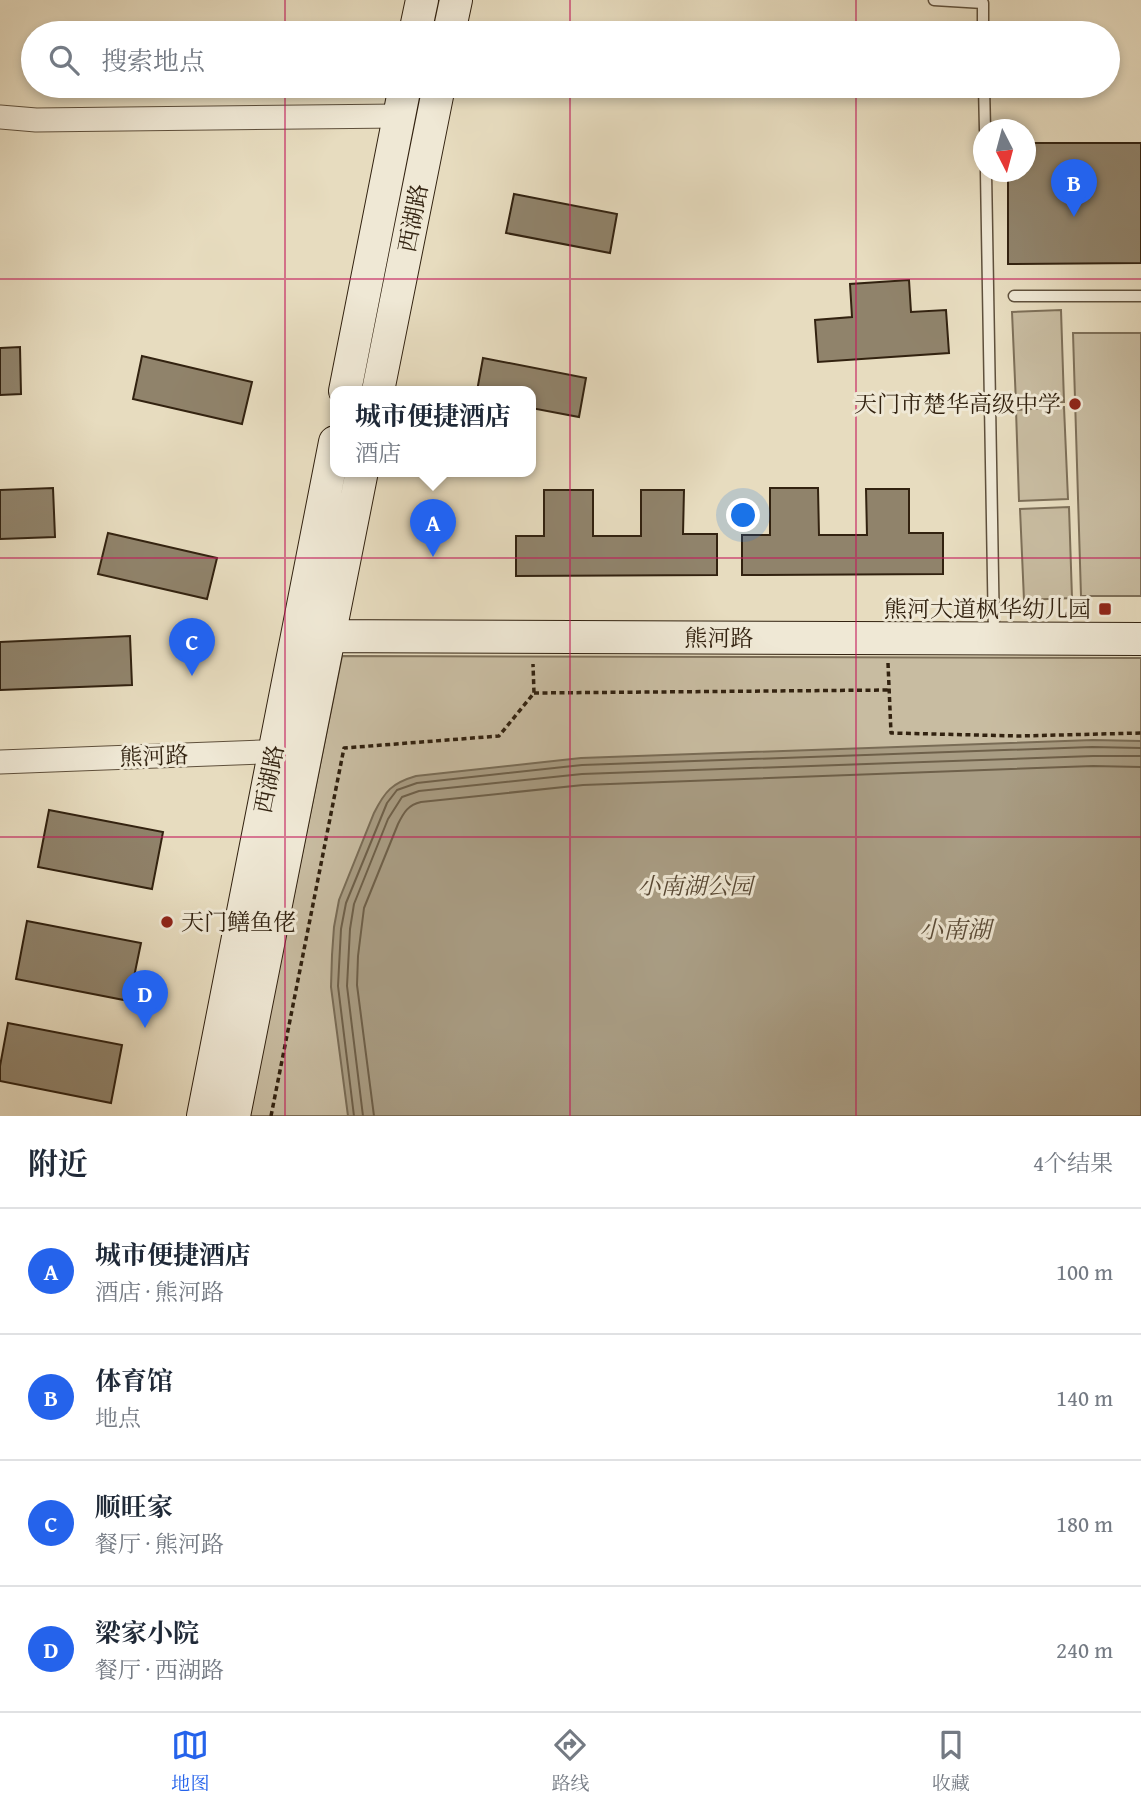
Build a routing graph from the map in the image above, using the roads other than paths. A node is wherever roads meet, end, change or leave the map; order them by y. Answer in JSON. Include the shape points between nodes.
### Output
{"nodes":[{"id":1,"x":422,"y":0,"type":"edge"},
{"id":2,"x":456,"y":0,"type":"edge"},
{"id":3,"x":934,"y":0,"type":"edge"},
{"id":4,"x":418,"y":21,"type":"edge"},
{"id":5,"x":452,"y":21,"type":"edge"},
{"id":6,"x":983,"y":21,"type":"edge"},
{"id":7,"x":403,"y":98,"type":"edge"},
{"id":8,"x":437,"y":98,"type":"edge"},
{"id":9,"x":984,"y":98,"type":"edge"},
{"id":10,"x":399,"y":116,"type":"junction"},
{"id":11,"x":0,"y":117,"type":"edge"},
{"id":12,"x":985,"y":119,"type":"edge"},
{"id":13,"x":986,"y":182,"type":"edge"},
{"id":14,"x":1014,"y":296,"type":"dead end"},
{"id":15,"x":1141,"y":296,"type":"edge"},
{"id":16,"x":346,"y":386,"type":"edge"},
{"id":17,"x":379,"y":386,"type":"edge"},
{"id":18,"x":330,"y":468,"type":"edge"},
{"id":19,"x":361,"y":477,"type":"edge"},
{"id":20,"x":297,"y":636,"type":"junction"},
{"id":21,"x":329,"y":638,"type":"junction"},
{"id":22,"x":994,"y":638,"type":"junction"},
{"id":23,"x":1141,"y":639,"type":"edge"},
{"id":24,"x":307,"y":750,"type":"junction"},
{"id":25,"x":274,"y":751,"type":"junction"},
{"id":26,"x":0,"y":762,"type":"edge"},
{"id":27,"x":204,"y":1116,"type":"edge"},
{"id":28,"x":234,"y":1116,"type":"edge"}],
"edges":[{"from":1,"to":4,"type":"main road"},
{"from":2,"to":5,"type":"main road"},
{"from":3,"to":6,"type":"lane","via":[[983,3]]},
{"from":7,"to":10,"type":"main road","name":"西湖路"},
{"from":8,"to":17,"type":"main road","name":"西湖路"},
{"from":9,"to":12,"type":"lane"},
{"from":10,"to":11,"type":"street"},
{"from":10,"to":16,"type":"main road","name":"西湖路"},
{"from":13,"to":22,"type":"lane"},
{"from":14,"to":15,"type":"lane"},
{"from":18,"to":20,"type":"main road","name":"西湖路"},
{"from":19,"to":21,"type":"main road","name":"西湖路"},
{"from":20,"to":21,"type":"main road","name":"熊河路"},
{"from":20,"to":25,"type":"main road","name":"西湖路"},
{"from":21,"to":22,"type":"main road","name":"熊河路"},
{"from":21,"to":24,"type":"main road","name":"西湖路"},
{"from":22,"to":23,"type":"main road","name":"熊河路"},
{"from":24,"to":25,"type":"street","name":"熊河路"},
{"from":24,"to":28,"type":"main road","name":"西湖路"},
{"from":25,"to":26,"type":"street","name":"熊河路"},
{"from":25,"to":27,"type":"main road","name":"西湖路"}]}
